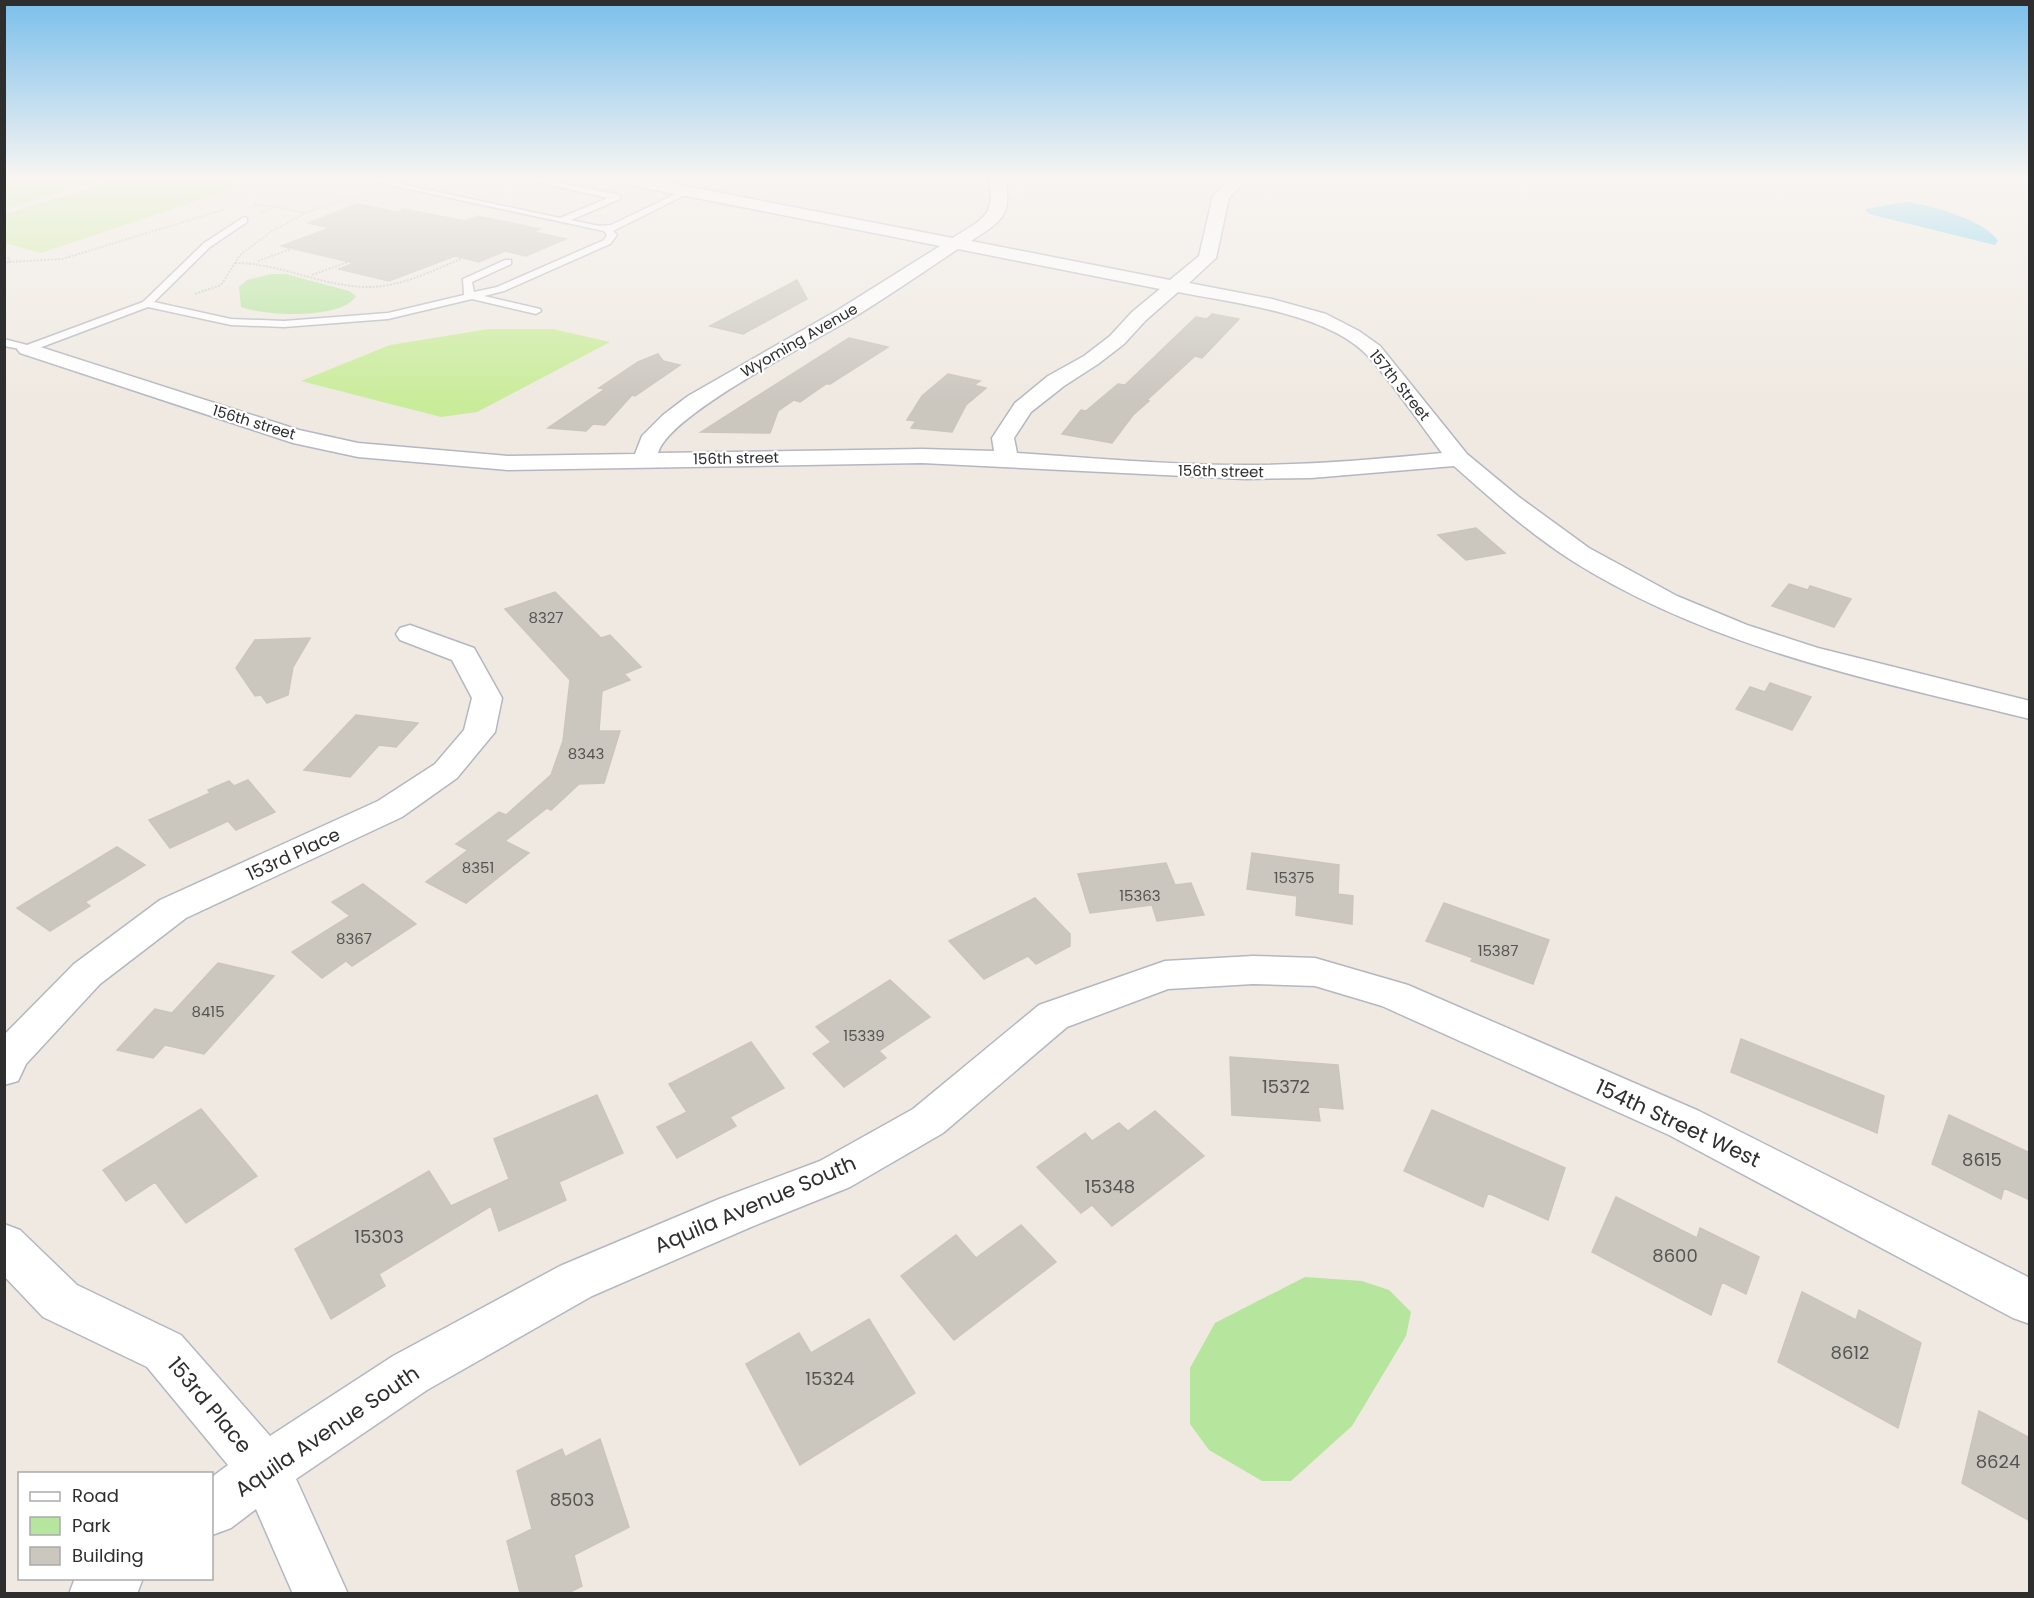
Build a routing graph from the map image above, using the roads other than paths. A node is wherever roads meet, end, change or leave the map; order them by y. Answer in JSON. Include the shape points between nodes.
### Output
{"nodes":[{"id":1,"x":198,"y":254,"type":"edge"},
{"id":2,"x":581,"y":254,"type":"edge"},
{"id":3,"x":939,"y":254,"type":"edge"},
{"id":4,"x":1009,"y":254,"type":"edge"},
{"id":5,"x":1208,"y":254,"type":"edge"},
{"id":6,"x":508,"y":262,"type":"dead end"},
{"id":7,"x":1175,"y":287,"type":"junction"},
{"id":8,"x":469,"y":295,"type":"junction"},
{"id":9,"x":147,"y":304,"type":"junction"},
{"id":10,"x":536,"y":311,"type":"dead end"},
{"id":11,"x":16,"y":346,"type":"edge"},
{"id":12,"x":645,"y":459,"type":"junction"},
{"id":13,"x":1007,"y":459,"type":"junction"},
{"id":14,"x":1459,"y":459,"type":"junction"},
{"id":15,"x":410,"y":634,"type":"dead end"},
{"id":16,"x":2030,"y":710,"type":"edge"},
{"id":17,"x":1315,"y":972,"type":"joint"},
{"id":18,"x":4,"y":1069,"type":"edge"},
{"id":19,"x":4,"y":1244,"type":"edge"},
{"id":20,"x":2030,"y":1302,"type":"edge"},
{"id":21,"x":265,"y":1470,"type":"junction"},
{"id":22,"x":213,"y":1508,"type":"edge"},
{"id":23,"x":113,"y":1580,"type":"edge"},
{"id":24,"x":96,"y":1593,"type":"edge"},
{"id":25,"x":321,"y":1593,"type":"edge"}],
"edges":[{"from":1,"to":9,"type":"lane"},
{"from":2,"to":8,"type":"lane","via":[[500,289]]},
{"from":3,"to":12,"type":"street","name":"Wyoming Avenue","via":[[696,401],[650,441]]},
{"from":4,"to":7,"type":"street","name":"157th Street"},
{"from":5,"to":7,"type":"street"},
{"from":6,"to":8,"type":"lane","via":[[467,281]]},
{"from":7,"to":13,"type":"street","via":[[1117,340],[1023,408],[1003,438]]},
{"from":7,"to":14,"type":"street","name":"157th Street","via":[[1272,305],[1319,318],[1352,335],[1373,350]]},
{"from":8,"to":9,"type":"lane","via":[[388,316],[284,324],[231,322]]},
{"from":8,"to":10,"type":"lane"},
{"from":9,"to":11,"type":"lane"},
{"from":11,"to":12,"type":"street","name":"156th street","via":[[293,436],[357,450],[507,463]]},
{"from":12,"to":13,"type":"street","name":"156th street"},
{"from":13,"to":14,"type":"street","name":"156th street","via":[[1245,472],[1311,471]]},
{"from":14,"to":16,"type":"street","name":"157th Street","via":[[1580,554],[1667,602],[1808,654]]},
{"from":15,"to":18,"type":"street","name":"153rd Place","via":[[464,654],[488,698],[479,732],[446,771],[390,809],[173,909],[87,974],[9,1056]]},
{"from":17,"to":20,"type":"street","name":"154th Street West","via":[[1394,995],[1684,1122]]},
{"from":17,"to":21,"type":"street","name":"Aquila Avenue South","via":[[1253,970],[1165,975],[1053,1016],[917,1127],[835,1174],[576,1281],[410,1373]]},
{"from":19,"to":21,"type":"street","name":"153rd Place","via":[[60,1301],[164,1351]]},
{"from":21,"to":22,"type":"street","name":"Aquila Avenue South"},
{"from":21,"to":25,"type":"street","name":"153rd Place"},
{"from":23,"to":24,"type":"street"}]}
